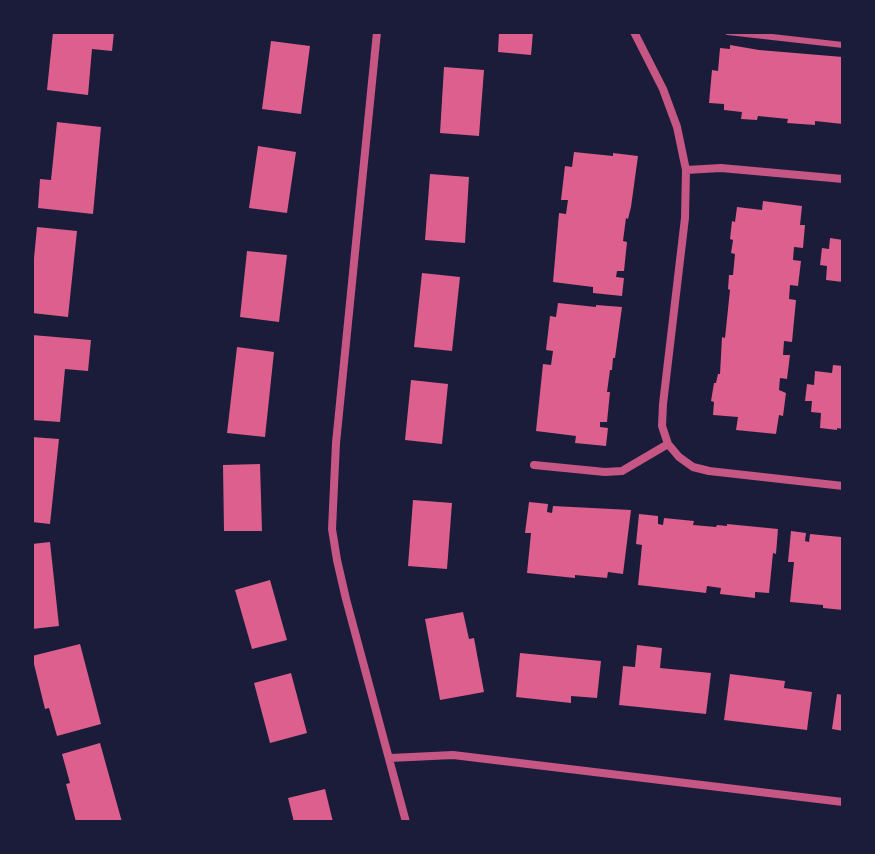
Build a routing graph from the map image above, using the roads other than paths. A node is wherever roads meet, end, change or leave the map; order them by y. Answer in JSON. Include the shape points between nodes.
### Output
{"nodes":[{"id":1,"x":377,"y":32,"type":"edge"},
{"id":2,"x":634,"y":32,"type":"edge"},
{"id":3,"x":728,"y":32,"type":"edge"},
{"id":4,"x":749,"y":33,"type":"edge"},
{"id":5,"x":843,"y":45,"type":"edge"},
{"id":6,"x":686,"y":170,"type":"junction"},
{"id":7,"x":843,"y":179,"type":"edge"},
{"id":8,"x":668,"y":444,"type":"junction"},
{"id":9,"x":534,"y":465,"type":"dead end"},
{"id":10,"x":843,"y":486,"type":"edge"},
{"id":11,"x":390,"y":758,"type":"junction"},
{"id":12,"x":843,"y":802,"type":"edge"},
{"id":13,"x":406,"y":822,"type":"edge"}],
"edges":[{"from":1,"to":11,"type":"street","via":[[332,529]]},
{"from":2,"to":6,"type":"street","via":[[668,101]]},
{"from":3,"to":4,"type":"lane"},
{"from":4,"to":5,"type":"lane"},
{"from":6,"to":7,"type":"street"},
{"from":6,"to":8,"type":"street","via":[[663,404]]},
{"from":8,"to":9,"type":"street","via":[[622,471]]},
{"from":8,"to":10,"type":"street","via":[[693,467],[709,471]]},
{"from":11,"to":12,"type":"street","via":[[453,755]]},
{"from":11,"to":13,"type":"street"}]}
